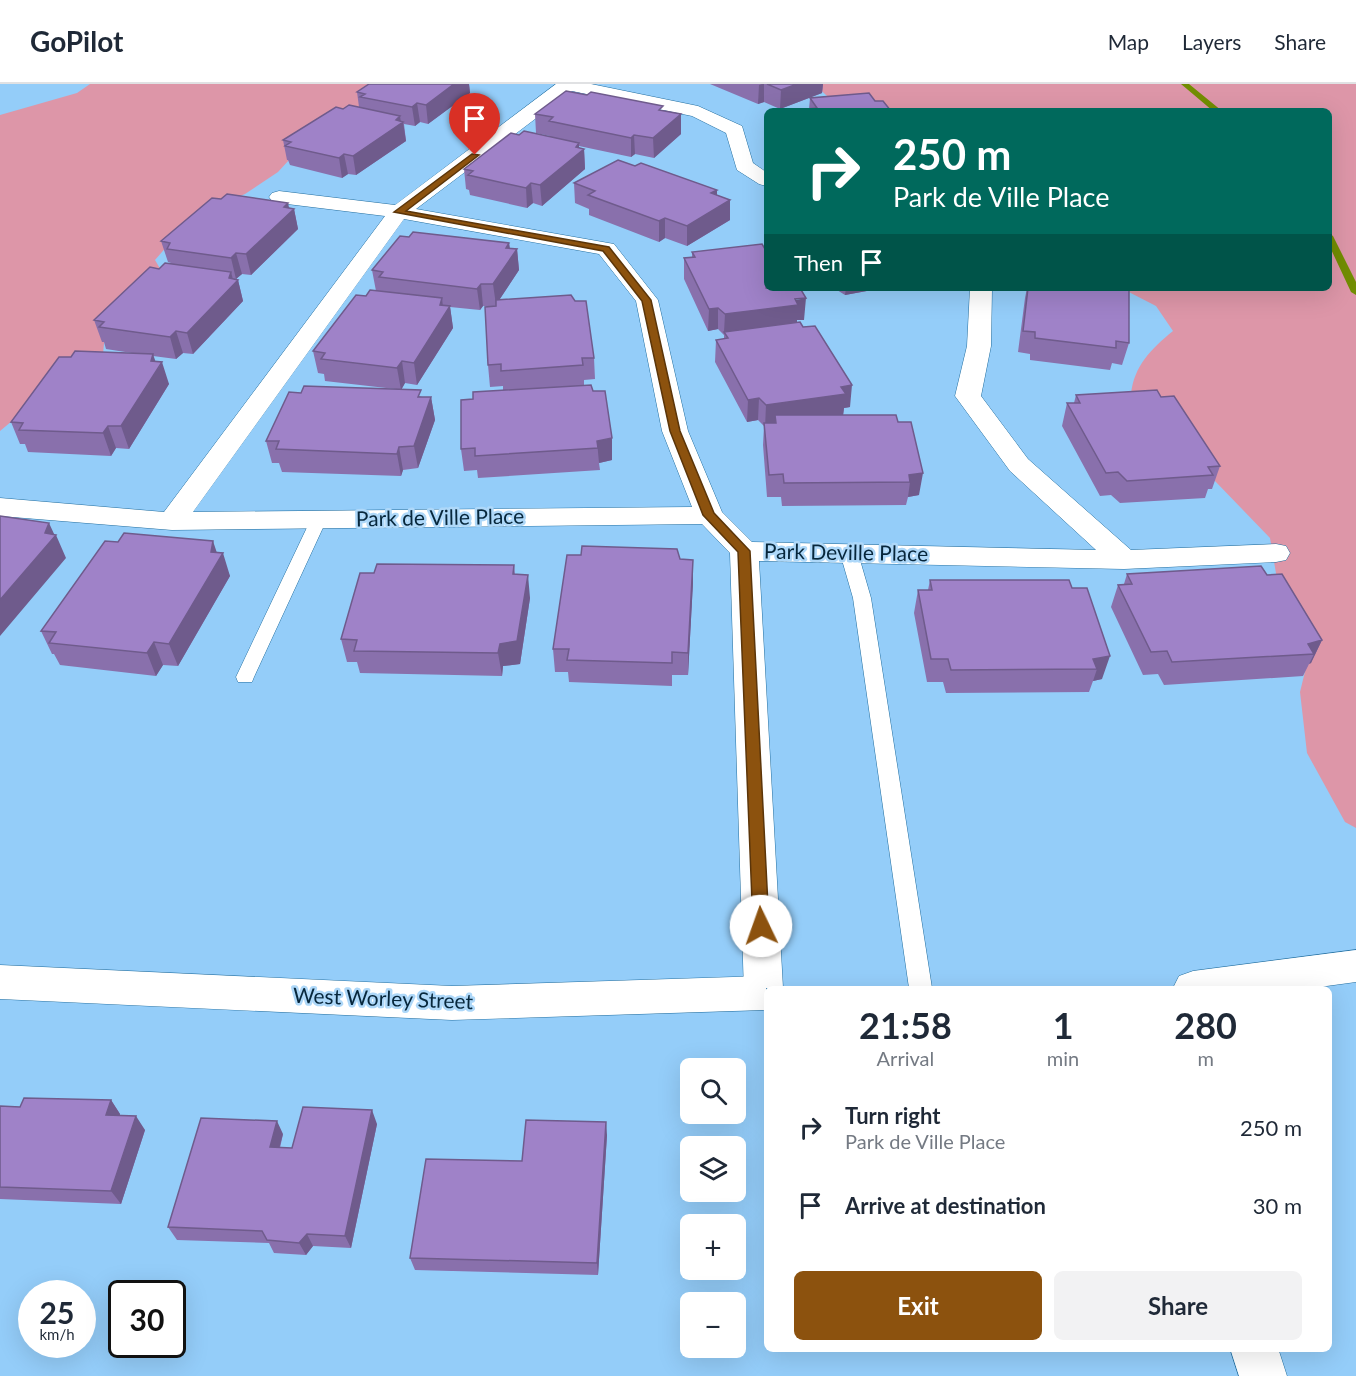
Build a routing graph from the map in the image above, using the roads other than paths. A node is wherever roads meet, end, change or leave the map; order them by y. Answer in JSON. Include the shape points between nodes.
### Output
{"nodes":[{"id":1,"x":567,"y":84,"type":"edge"},
{"id":2,"x":764,"y":179,"type":"edge"},
{"id":3,"x":279,"y":197,"type":"dead end"},
{"id":4,"x":399,"y":212,"type":"junction"},
{"id":5,"x":981,"y":291,"type":"edge"},
{"id":6,"x":0,"y":507,"type":"edge"},
{"id":7,"x":709,"y":515,"type":"junction"},
{"id":8,"x":319,"y":519,"type":"junction"},
{"id":9,"x":172,"y":521,"type":"junction"},
{"id":10,"x":744,"y":551,"type":"junction"},
{"id":11,"x":849,"y":553,"type":"junction"},
{"id":12,"x":1276,"y":553,"type":"dead end"},
{"id":13,"x":1124,"y":560,"type":"junction"},
{"id":14,"x":245,"y":677,"type":"dead end"},
{"id":15,"x":1356,"y":966,"type":"edge"},
{"id":16,"x":0,"y":982,"type":"edge"},
{"id":17,"x":765,"y":986,"type":"edge"},
{"id":18,"x":921,"y":986,"type":"edge"},
{"id":19,"x":1208,"y":986,"type":"edge"},
{"id":20,"x":764,"y":992,"type":"edge"},
{"id":21,"x":1255,"y":1352,"type":"edge"},
{"id":22,"x":1263,"y":1376,"type":"edge"}],
"edges":[{"from":1,"to":2,"type":"street","via":[[698,112],[735,130],[744,166]]},
{"from":1,"to":4,"type":"street"},
{"from":3,"to":4,"type":"street"},
{"from":4,"to":7,"type":"street","via":[[606,249],[647,300],[675,431]]},
{"from":4,"to":9,"type":"street"},
{"from":5,"to":13,"type":"street","via":[[979,346],[968,396],[1019,465]]},
{"from":6,"to":9,"type":"street","name":"Park de Ville Place"},
{"from":7,"to":8,"type":"street","name":"Park de Ville Place"},
{"from":7,"to":10,"type":"street"},
{"from":8,"to":9,"type":"street","name":"Park de Ville Place"},
{"from":8,"to":14,"type":"lane"},
{"from":10,"to":11,"type":"street","name":"Park Deville Place"},
{"from":10,"to":17,"type":"street"},
{"from":11,"to":13,"type":"street","name":"Park Deville Place"},
{"from":11,"to":18,"type":"lane","via":[[862,598]]},
{"from":12,"to":13,"type":"street"},
{"from":15,"to":19,"type":"street"},
{"from":16,"to":20,"type":"street","name":"West Worley Street","via":[[452,1003]]},
{"from":21,"to":22,"type":"street"}]}
